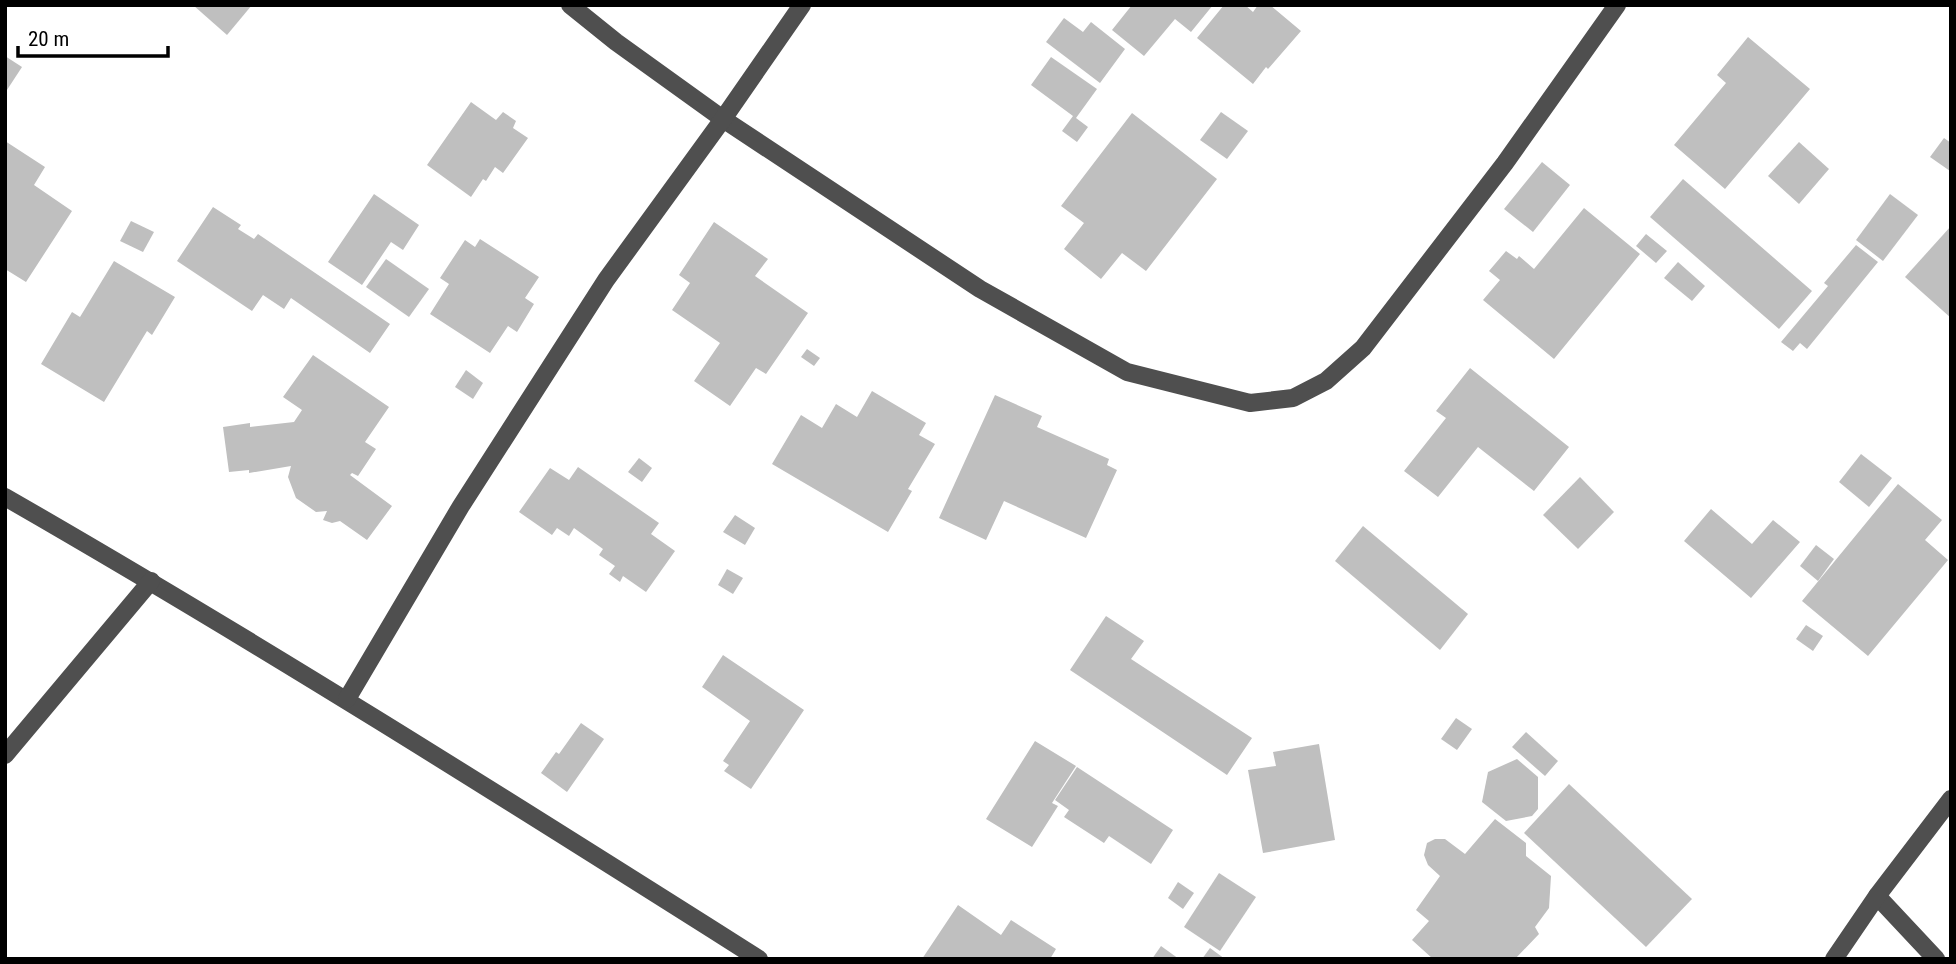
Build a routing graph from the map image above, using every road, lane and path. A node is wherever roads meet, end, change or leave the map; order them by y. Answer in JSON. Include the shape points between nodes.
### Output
{"nodes":[{"id":1,"x":570,"y":5,"type":"edge"},
{"id":2,"x":802,"y":5,"type":"edge"},
{"id":3,"x":1616,"y":5,"type":"edge"},
{"id":4,"x":723,"y":119,"type":"junction"},
{"id":5,"x":5,"y":497,"type":"edge"},
{"id":6,"x":151,"y":581,"type":"junction"},
{"id":7,"x":347,"y":699,"type":"junction"},
{"id":8,"x":5,"y":755,"type":"edge"},
{"id":9,"x":1951,"y":799,"type":"edge"},
{"id":10,"x":1877,"y":896,"type":"junction"},
{"id":11,"x":759,"y":959,"type":"edge"},
{"id":12,"x":1834,"y":959,"type":"edge"},
{"id":13,"x":1936,"y":959,"type":"edge"}],
"edges":[{"from":1,"to":4,"type":"street"},
{"from":2,"to":4,"type":"street"},
{"from":3,"to":4,"type":"street","via":[[1505,163],[1363,348],[1326,381],[1293,398],[1250,403],[1127,372],[981,289]]},
{"from":4,"to":7,"type":"street","via":[[606,280],[461,506]]},
{"from":5,"to":6,"type":"street"},
{"from":6,"to":7,"type":"street"},
{"from":6,"to":8,"type":"street"},
{"from":7,"to":11,"type":"street"},
{"from":9,"to":10,"type":"street"},
{"from":10,"to":12,"type":"street"},
{"from":10,"to":13,"type":"street"}]}
